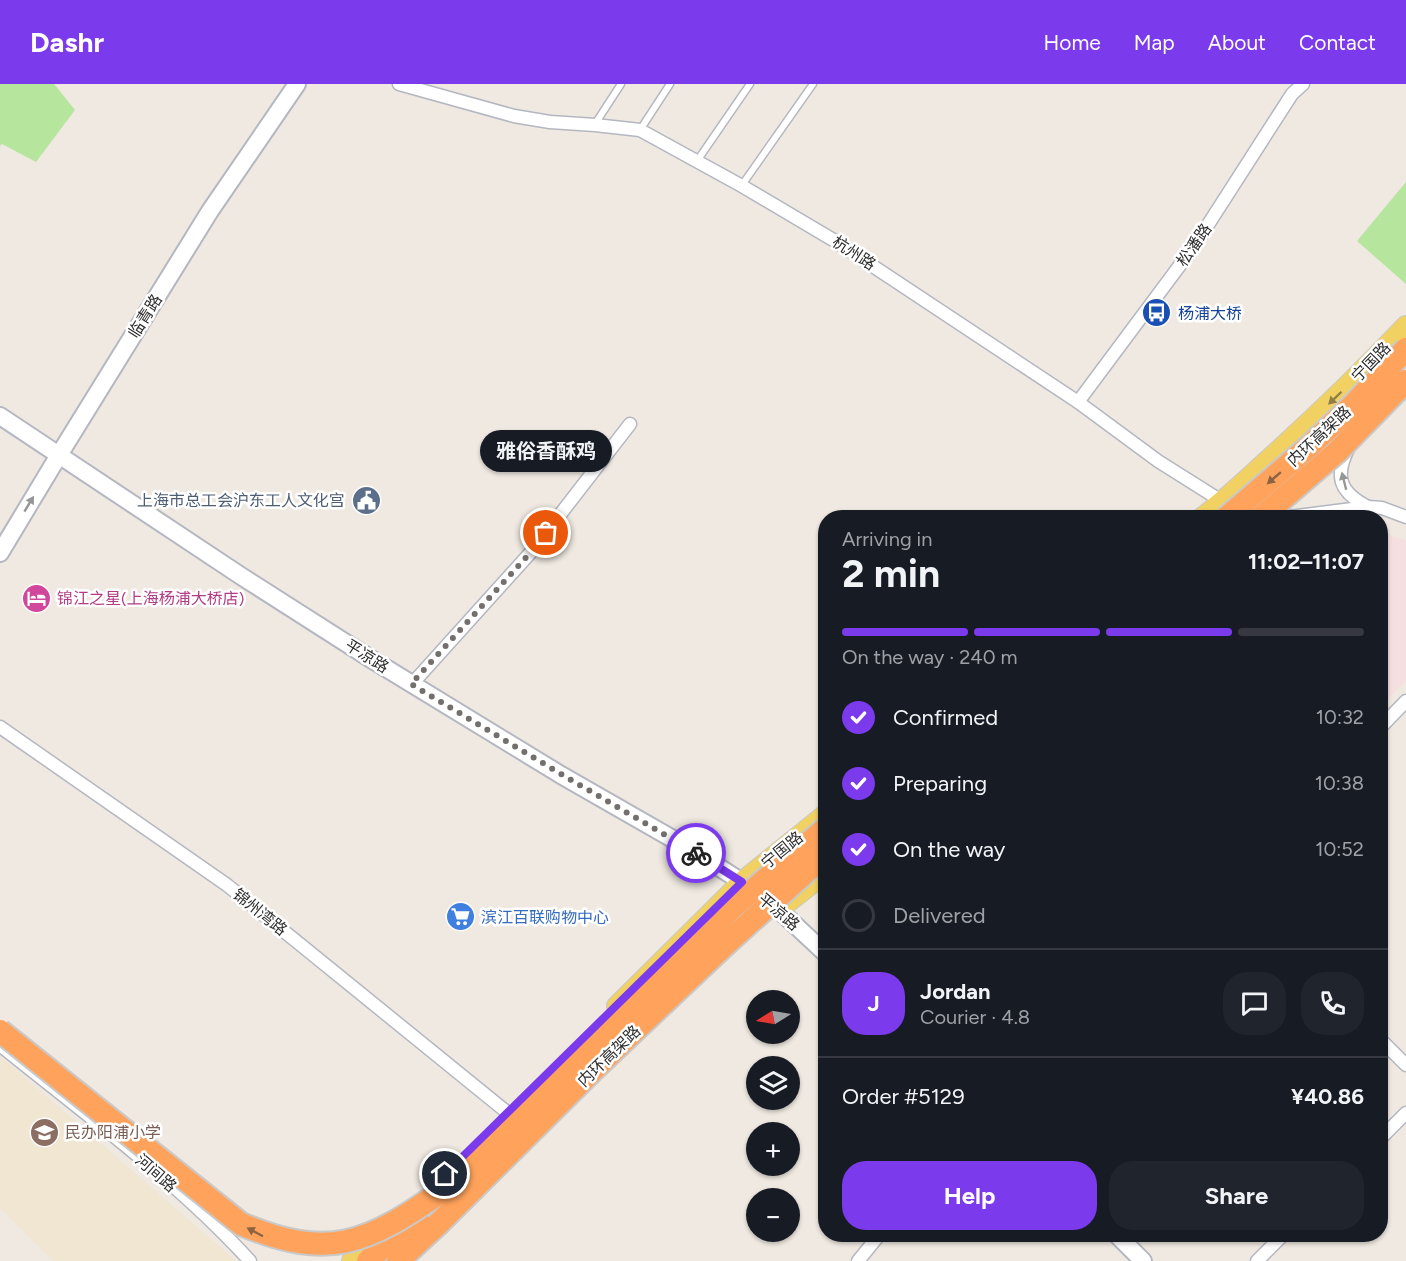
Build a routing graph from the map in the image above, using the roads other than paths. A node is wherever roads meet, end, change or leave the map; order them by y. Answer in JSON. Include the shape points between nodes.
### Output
{"nodes":[{"id":1,"x":297,"y":84,"type":"edge"},
{"id":2,"x":399,"y":84,"type":"edge"},
{"id":3,"x":621,"y":84,"type":"edge"},
{"id":4,"x":670,"y":84,"type":"edge"},
{"id":5,"x":750,"y":84,"type":"edge"},
{"id":6,"x":813,"y":84,"type":"edge"},
{"id":7,"x":1303,"y":84,"type":"edge"},
{"id":8,"x":595,"y":125,"type":"junction"},
{"id":9,"x":640,"y":130,"type":"junction"},
{"id":10,"x":697,"y":161,"type":"junction"},
{"id":11,"x":742,"y":186,"type":"junction"},
{"id":12,"x":1406,"y":326,"type":"edge"},
{"id":13,"x":1406,"y":349,"type":"edge"},
{"id":14,"x":1406,"y":381,"type":"edge"},
{"id":15,"x":1406,"y":386,"type":"edge"},
{"id":16,"x":1077,"y":402,"type":"junction"},
{"id":17,"x":0,"y":416,"type":"edge"},
{"id":18,"x":630,"y":424,"type":"dead end"},
{"id":19,"x":1350,"y":446,"type":"junction"},
{"id":20,"x":59,"y":454,"type":"junction"},
{"id":21,"x":1368,"y":507,"type":"junction"},
{"id":22,"x":1224,"y":510,"type":"edge"},
{"id":23,"x":1269,"y":510,"type":"edge"},
{"id":24,"x":1280,"y":510,"type":"edge"},
{"id":25,"x":1344,"y":510,"type":"edge"},
{"id":26,"x":1387,"y":510,"type":"edge"},
{"id":27,"x":1388,"y":510,"type":"edge"},
{"id":28,"x":1406,"y":517,"type":"edge"},
{"id":29,"x":0,"y":553,"type":"edge"},
{"id":30,"x":411,"y":684,"type":"junction"},
{"id":31,"x":1406,"y":701,"type":"edge"},
{"id":32,"x":1388,"y":720,"type":"edge"},
{"id":33,"x":0,"y":727,"type":"edge"},
{"id":34,"x":818,"y":821,"type":"edge"},
{"id":35,"x":818,"y":835,"type":"edge"},
{"id":36,"x":818,"y":862,"type":"edge"},
{"id":37,"x":818,"y":878,"type":"edge"},
{"id":38,"x":742,"y":882,"type":"junction"},
{"id":39,"x":778,"y":909,"type":"junction"},
{"id":40,"x":818,"y":946,"type":"edge"},
{"id":41,"x":0,"y":1031,"type":"edge"},
{"id":42,"x":0,"y":1045,"type":"edge"},
{"id":43,"x":1388,"y":1047,"type":"edge"},
{"id":44,"x":1406,"y":1065,"type":"edge"},
{"id":45,"x":508,"y":1113,"type":"junction"},
{"id":46,"x":1406,"y":1113,"type":"edge"},
{"id":47,"x":1388,"y":1131,"type":"edge"},
{"id":48,"x":442,"y":1191,"type":"junction"},
{"id":49,"x":437,"y":1225,"type":"junction"},
{"id":50,"x":873,"y":1242,"type":"edge"},
{"id":51,"x":1124,"y":1242,"type":"edge"},
{"id":52,"x":1276,"y":1242,"type":"edge"},
{"id":53,"x":250,"y":1261,"type":"edge"},
{"id":54,"x":352,"y":1261,"type":"edge"},
{"id":55,"x":368,"y":1261,"type":"edge"},
{"id":56,"x":398,"y":1261,"type":"edge"},
{"id":57,"x":410,"y":1261,"type":"edge"},
{"id":58,"x":858,"y":1261,"type":"edge"},
{"id":59,"x":1143,"y":1261,"type":"edge"},
{"id":60,"x":1257,"y":1261,"type":"edge"}],
"edges":[{"from":1,"to":20,"type":"main road","name":"临青路","via":[[210,211]]},
{"from":2,"to":8,"type":"street","name":"杭州路","via":[[514,116]]},
{"from":3,"to":8,"type":"lane"},
{"from":4,"to":9,"type":"lane"},
{"from":5,"to":10,"type":"lane"},
{"from":6,"to":11,"type":"lane"},
{"from":7,"to":16,"type":"street","name":"松潘路","via":[[1292,94],[1195,245]]},
{"from":8,"to":9,"type":"street","name":"杭州路"},
{"from":9,"to":10,"type":"street","name":"杭州路"},
{"from":10,"to":11,"type":"street","name":"杭州路"},
{"from":11,"to":16,"type":"street","name":"杭州路","via":[[835,241]]},
{"from":12,"to":22,"type":"main road","name":"宁国路","one_way":true},
{"from":13,"to":22,"type":"highway","name":"内环高架路","one_way":true,"bridge":true,"via":[[1312,444]]},
{"from":14,"to":23,"type":"highway","name":"内环高架路","bridge":true,"via":[[1337,453]]},
{"from":15,"to":19,"type":"main road"},
{"from":16,"to":22,"type":"street","name":"杭州路"},
{"from":17,"to":20,"type":"main road","name":"平凉路"},
{"from":18,"to":30,"type":"street","via":[[532,551]]},
{"from":21,"to":19,"type":"street","one_way":true,"via":[[1344,489],[1341,473]]},
{"from":19,"to":24,"type":"main road"},
{"from":29,"to":20,"type":"main road","name":"临青路","one_way":true},
{"from":20,"to":30,"type":"main road","name":"平凉路"},
{"from":21,"to":25,"type":"street"},
{"from":21,"to":26,"type":"street"},
{"from":27,"to":28,"type":"street"},
{"from":30,"to":38,"type":"main road","name":"平凉路"},
{"from":31,"to":32,"type":"street"},
{"from":33,"to":45,"type":"street","name":"锦州湾路","via":[[227,885]]},
{"from":34,"to":38,"type":"main road","name":"宁国路"},
{"from":35,"to":48,"type":"highway","name":"内环高架路","bridge":true,"via":[[734,906]]},
{"from":36,"to":49,"type":"highway","name":"内环高架路","bridge":true,"via":[[594,1069]]},
{"from":37,"to":39,"type":"main road"},
{"from":38,"to":39,"type":"main road","name":"平凉路"},
{"from":38,"to":45,"type":"main road","name":"宁国路"},
{"from":39,"to":40,"type":"main road","name":"平凉路"},
{"from":39,"to":57,"type":"main road","via":[[544,1127]]},
{"from":48,"to":41,"type":"highway","one_way":true,"bridge":true,"via":[[394,1224],[346,1247],[305,1249],[263,1236],[232,1218]]},
{"from":42,"to":53,"type":"street","name":"河间路","via":[[152,1168]]},
{"from":43,"to":44,"type":"street"},
{"from":45,"to":54,"type":"main road","name":"宁国路"},
{"from":46,"to":47,"type":"street"},
{"from":48,"to":55,"type":"highway","name":"内环高架路","bridge":true},
{"from":49,"to":56,"type":"highway","name":"内环高架路"},
{"from":49,"to":57,"type":"highway"},
{"from":50,"to":58,"type":"street"},
{"from":51,"to":59,"type":"main road"},
{"from":52,"to":60,"type":"street"}]}
